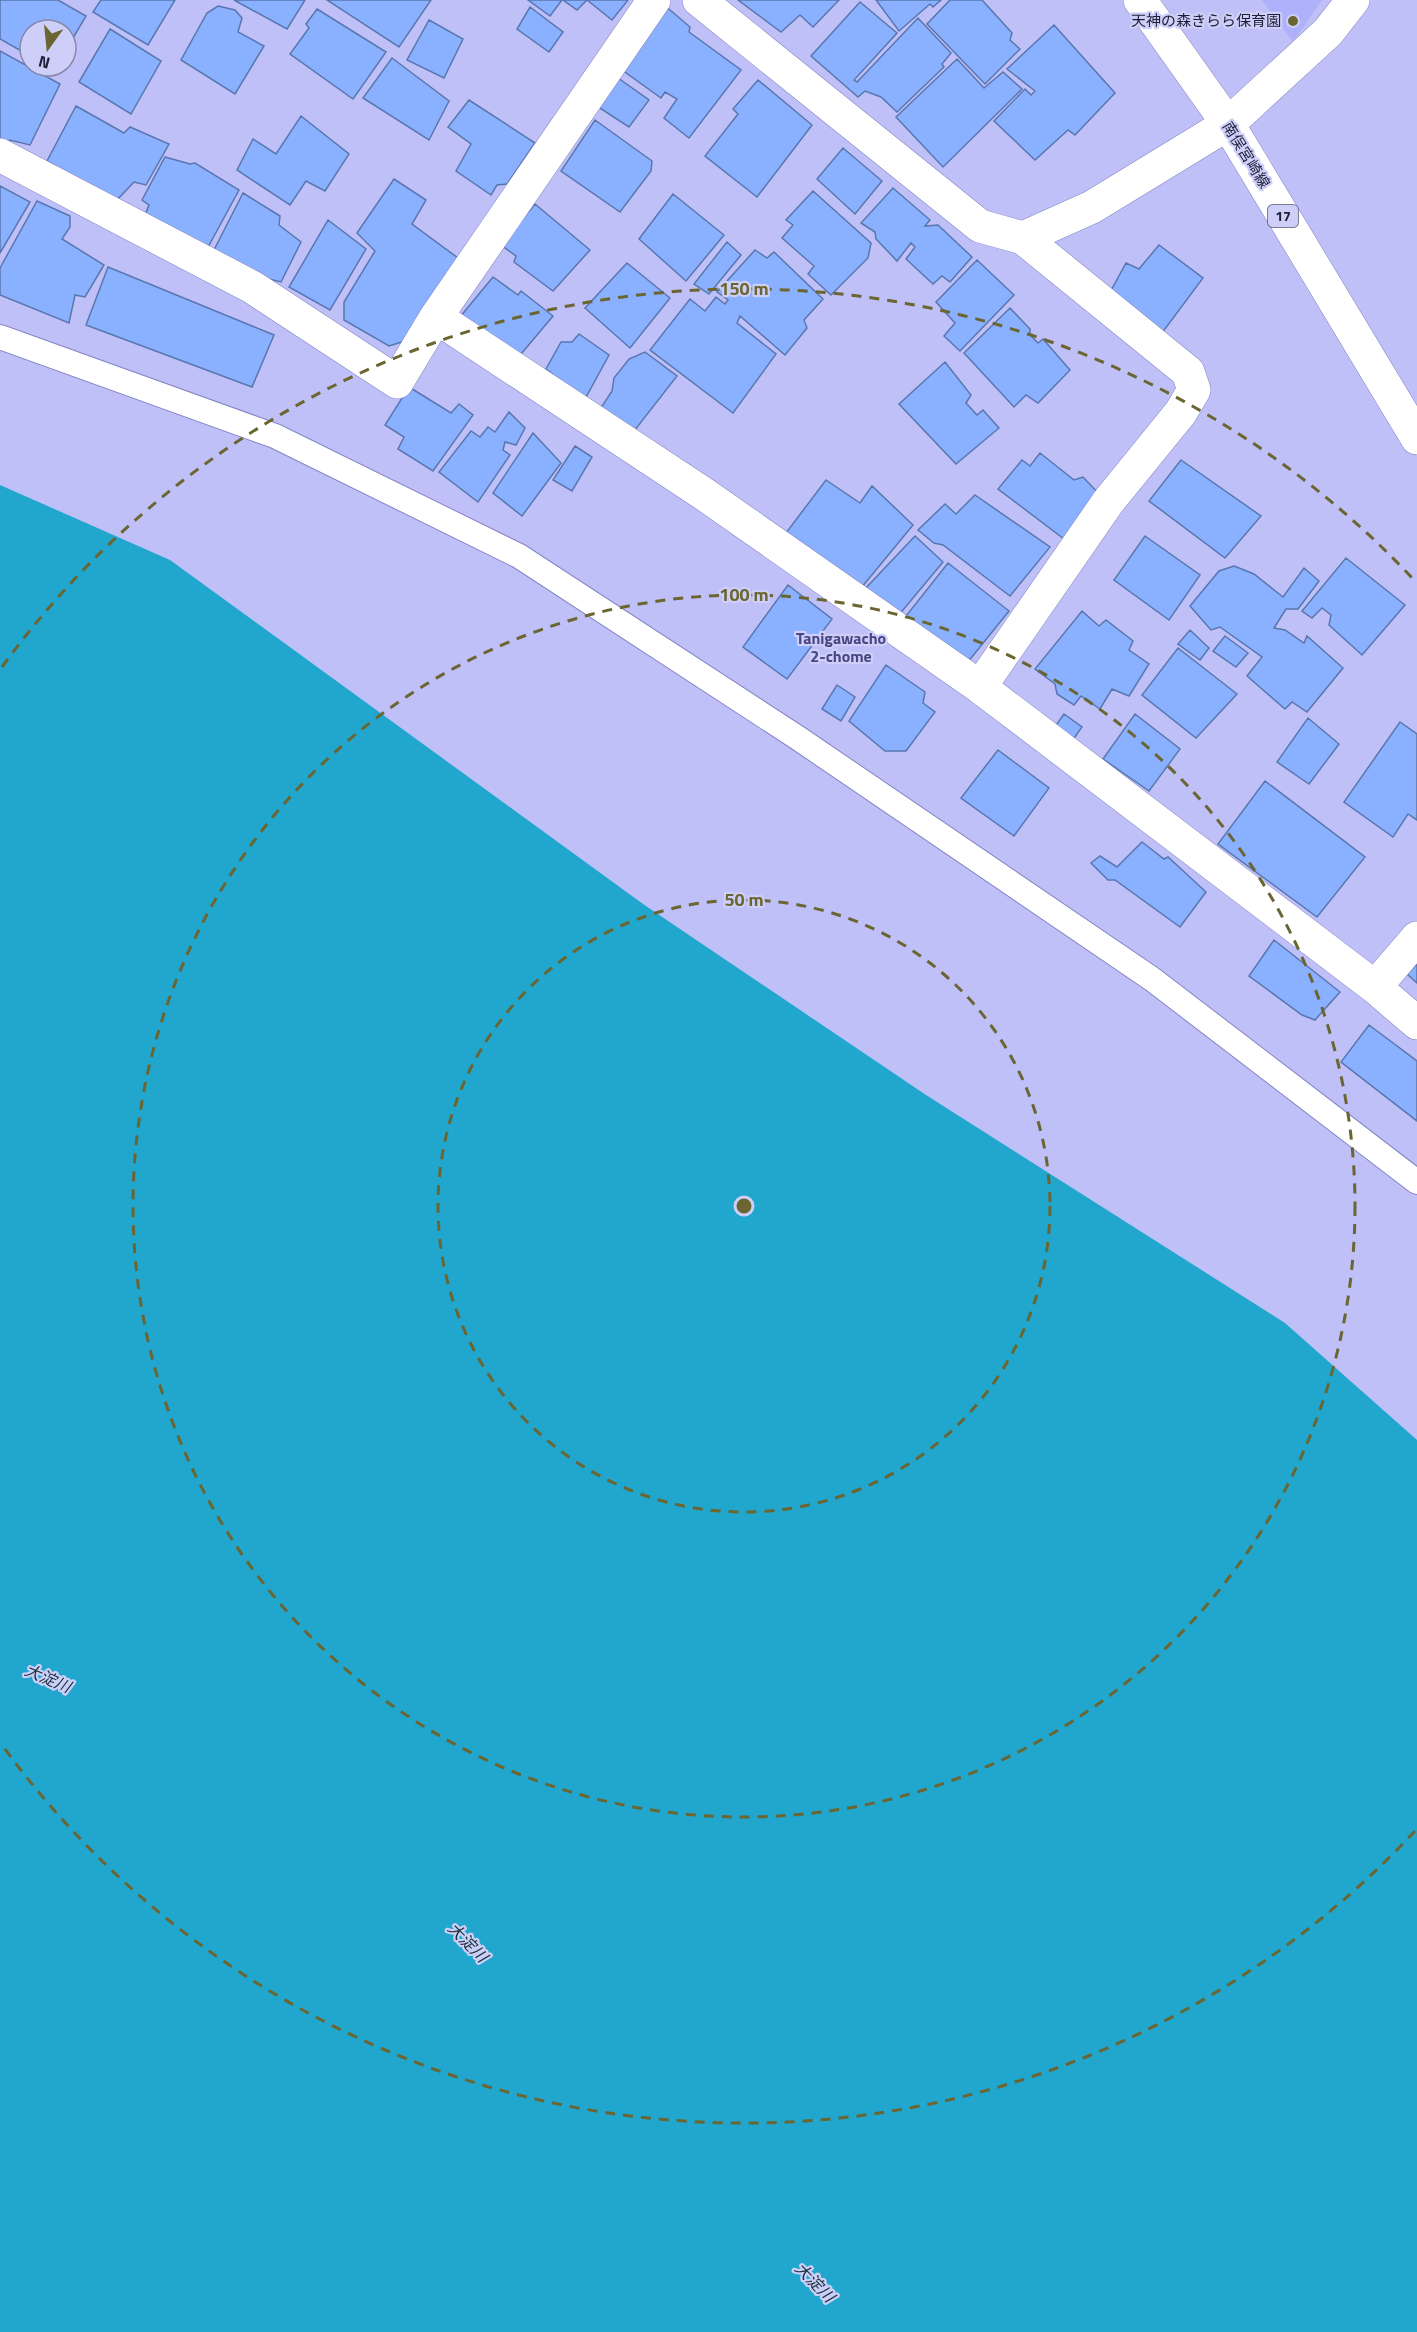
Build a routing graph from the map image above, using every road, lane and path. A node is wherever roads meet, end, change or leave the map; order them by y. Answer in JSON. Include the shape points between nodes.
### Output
{"nodes":[{"id":1,"x":654,"y":0,"type":"edge"},
{"id":2,"x":699,"y":0,"type":"edge"},
{"id":3,"x":1140,"y":0,"type":"edge"},
{"id":4,"x":1353,"y":0,"type":"edge"},
{"id":5,"x":1228,"y":124,"type":"junction"},
{"id":6,"x":0,"y":155,"type":"edge"},
{"id":7,"x":1023,"y":238,"type":"junction"},
{"id":8,"x":436,"y":317,"type":"junction"},
{"id":9,"x":0,"y":337,"type":"edge"},
{"id":10,"x":1417,"y":438,"type":"edge"},
{"id":11,"x":981,"y":687,"type":"junction"},
{"id":12,"x":1417,"y":938,"type":"edge"},
{"id":13,"x":1375,"y":987,"type":"junction"},
{"id":14,"x":1417,"y":1023,"type":"edge"},
{"id":15,"x":1417,"y":1182,"type":"edge"}],
"edges":[{"from":1,"to":8,"type":"street"},
{"from":2,"to":7,"type":"street","via":[[980,226]]},
{"from":3,"to":5,"type":"street","name":"南俣宮崎線","number":"17"},
{"from":4,"to":5,"type":"street","via":[[1328,32]]},
{"from":5,"to":7,"type":"street","via":[[1092,207]]},
{"from":5,"to":10,"type":"street","name":"南俣宮崎線","number":"17"},
{"from":6,"to":8,"type":"street","via":[[252,287],[397,382]]},
{"from":7,"to":11,"type":"street","via":[[1188,372],[1194,390],[1181,412],[1108,502]]},
{"from":8,"to":11,"type":"street","via":[[704,494]]},
{"from":9,"to":15,"type":"lane","via":[[275,436],[519,556],[798,738],[1152,979]]},
{"from":11,"to":13,"type":"street"},
{"from":12,"to":13,"type":"street"},
{"from":13,"to":14,"type":"street"}]}
